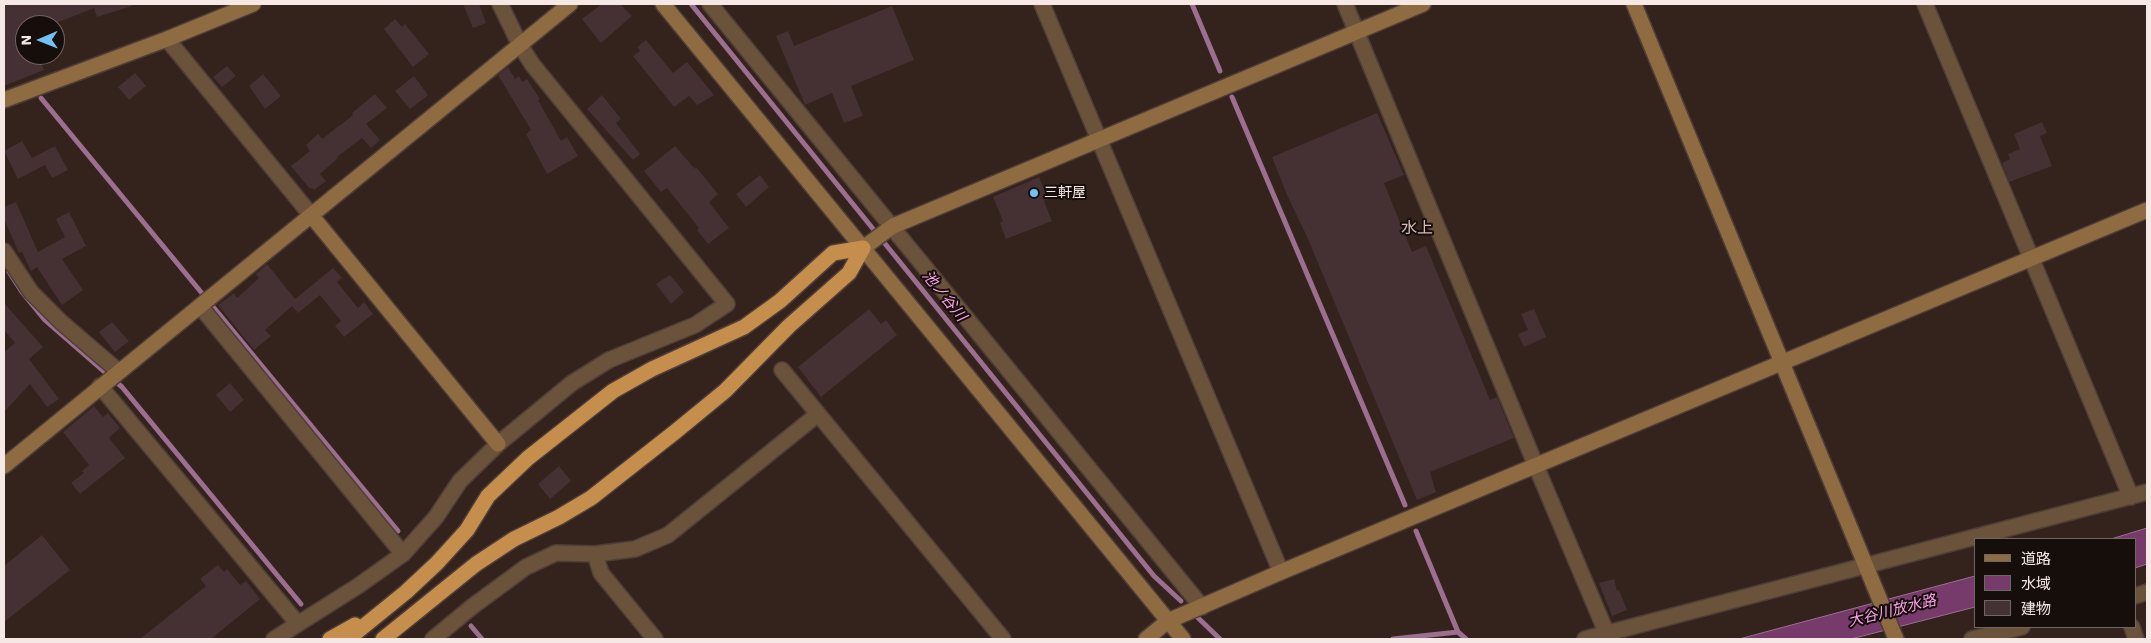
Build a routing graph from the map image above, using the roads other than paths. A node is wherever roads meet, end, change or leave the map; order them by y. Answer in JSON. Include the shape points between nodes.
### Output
{"nodes":[{"id":1,"x":253,"y":4,"type":"edge"},
{"id":2,"x":500,"y":4,"type":"edge"},
{"id":3,"x":570,"y":4,"type":"edge"},
{"id":4,"x":663,"y":4,"type":"edge"},
{"id":5,"x":710,"y":4,"type":"edge"},
{"id":6,"x":1042,"y":4,"type":"edge"},
{"id":7,"x":1345,"y":4,"type":"edge"},
{"id":8,"x":1423,"y":4,"type":"edge"},
{"id":9,"x":1634,"y":4,"type":"edge"},
{"id":10,"x":1925,"y":4,"type":"edge"},
{"id":11,"x":1356,"y":31,"type":"junction"},
{"id":12,"x":167,"y":39,"type":"junction"},
{"id":13,"x":520,"y":45,"type":"junction"},
{"id":14,"x":4,"y":100,"type":"edge"},
{"id":15,"x":1099,"y":139,"type":"junction"},
{"id":16,"x":2147,"y":210,"type":"edge"},
{"id":17,"x":311,"y":215,"type":"junction"},
{"id":18,"x":888,"y":229,"type":"junction"},
{"id":19,"x":867,"y":245,"type":"junction"},
{"id":20,"x":4,"y":251,"type":"edge"},
{"id":21,"x":2032,"y":259,"type":"junction"},
{"id":22,"x":200,"y":306,"type":"junction"},
{"id":23,"x":1782,"y":364,"type":"junction"},
{"id":24,"x":782,"y":370,"type":"dead end"},
{"id":25,"x":118,"y":371,"type":"junction"},
{"id":26,"x":100,"y":386,"type":"junction"},
{"id":27,"x":818,"y":414,"type":"junction"},
{"id":28,"x":498,"y":444,"type":"junction"},
{"id":29,"x":4,"y":466,"type":"edge"},
{"id":30,"x":1536,"y":466,"type":"junction"},
{"id":31,"x":2147,"y":492,"type":"edge"},
{"id":32,"x":2131,"y":497,"type":"junction"},
{"id":33,"x":403,"y":554,"type":"junction"},
{"id":34,"x":595,"y":554,"type":"junction"},
{"id":35,"x":1865,"y":565,"type":"junction"},
{"id":36,"x":1281,"y":572,"type":"junction"},
{"id":37,"x":398,"y":599,"type":"junction"},
{"id":38,"x":1202,"y":607,"type":"junction"},
{"id":39,"x":410,"y":618,"type":"junction"},
{"id":40,"x":1168,"y":621,"type":"junction"},
{"id":41,"x":298,"y":624,"type":"junction"},
{"id":42,"x":2018,"y":628,"type":"edge"},
{"id":43,"x":1607,"y":634,"type":"junction"},
{"id":44,"x":274,"y":639,"type":"edge"},
{"id":45,"x":330,"y":639,"type":"edge"},
{"id":46,"x":348,"y":639,"type":"edge"},
{"id":47,"x":383,"y":639,"type":"edge"},
{"id":48,"x":390,"y":639,"type":"edge"},
{"id":49,"x":433,"y":639,"type":"edge"},
{"id":50,"x":655,"y":639,"type":"edge"},
{"id":51,"x":1003,"y":639,"type":"edge"},
{"id":52,"x":1146,"y":639,"type":"edge"},
{"id":53,"x":1183,"y":639,"type":"edge"},
{"id":54,"x":1585,"y":639,"type":"edge"},
{"id":55,"x":1896,"y":639,"type":"edge"},
{"id":56,"x":1972,"y":639,"type":"edge"}],
"edges":[{"from":1,"to":12,"type":"street"},
{"from":2,"to":13,"type":"street"},
{"from":3,"to":13,"type":"street"},
{"from":4,"to":19,"type":"street"},
{"from":5,"to":18,"type":"street"},
{"from":6,"to":15,"type":"street"},
{"from":7,"to":11,"type":"street"},
{"from":8,"to":11,"type":"street"},
{"from":9,"to":23,"type":"street"},
{"from":10,"to":21,"type":"street"},
{"from":11,"to":15,"type":"street"},
{"from":11,"to":30,"type":"street"},
{"from":12,"to":14,"type":"street"},
{"from":12,"to":17,"type":"street"},
{"from":13,"to":17,"type":"street"},
{"from":13,"to":28,"type":"street","via":[[727,304],[695,325],[609,360],[572,383]]},
{"from":15,"to":18,"type":"street"},
{"from":15,"to":36,"type":"street"},
{"from":16,"to":21,"type":"street"},
{"from":17,"to":22,"type":"street"},
{"from":17,"to":28,"type":"street"},
{"from":18,"to":19,"type":"street"},
{"from":18,"to":38,"type":"street"},
{"from":19,"to":37,"type":"highway","via":[[833,253],[780,301],[744,327],[652,369],[613,391],[528,458],[488,496],[468,530]]},
{"from":19,"to":39,"type":"highway","via":[[849,272],[725,390],[675,432],[591,498],[514,539],[476,564]]},
{"from":19,"to":40,"type":"street"},
{"from":20,"to":25,"type":"street","via":[[31,292]]},
{"from":21,"to":23,"type":"street"},
{"from":21,"to":32,"type":"street"},
{"from":22,"to":25,"type":"street"},
{"from":22,"to":33,"type":"street"},
{"from":23,"to":30,"type":"street"},
{"from":23,"to":35,"type":"street"},
{"from":24,"to":27,"type":"street"},
{"from":25,"to":26,"type":"street"},
{"from":26,"to":29,"type":"street"},
{"from":26,"to":41,"type":"street"},
{"from":27,"to":34,"type":"street","via":[[668,535],[634,549]]},
{"from":27,"to":51,"type":"street"},
{"from":28,"to":33,"type":"street","via":[[460,481],[436,518]]},
{"from":30,"to":36,"type":"street"},
{"from":30,"to":43,"type":"street"},
{"from":31,"to":32,"type":"street"},
{"from":32,"to":35,"type":"street"},
{"from":33,"to":41,"type":"street"},
{"from":34,"to":49,"type":"street","via":[[556,553],[526,566]]},
{"from":34,"to":50,"type":"street","via":[[601,573]]},
{"from":35,"to":43,"type":"street"},
{"from":35,"to":55,"type":"street"},
{"from":36,"to":38,"type":"street"},
{"from":37,"to":45,"type":"highway"},
{"from":37,"to":46,"type":"highway"},
{"from":38,"to":40,"type":"street"},
{"from":39,"to":47,"type":"highway"},
{"from":39,"to":48,"type":"highway"},
{"from":40,"to":52,"type":"street"},
{"from":40,"to":53,"type":"street"},
{"from":41,"to":44,"type":"street"},
{"from":42,"to":56,"type":"street"},
{"from":43,"to":54,"type":"street"}]}
